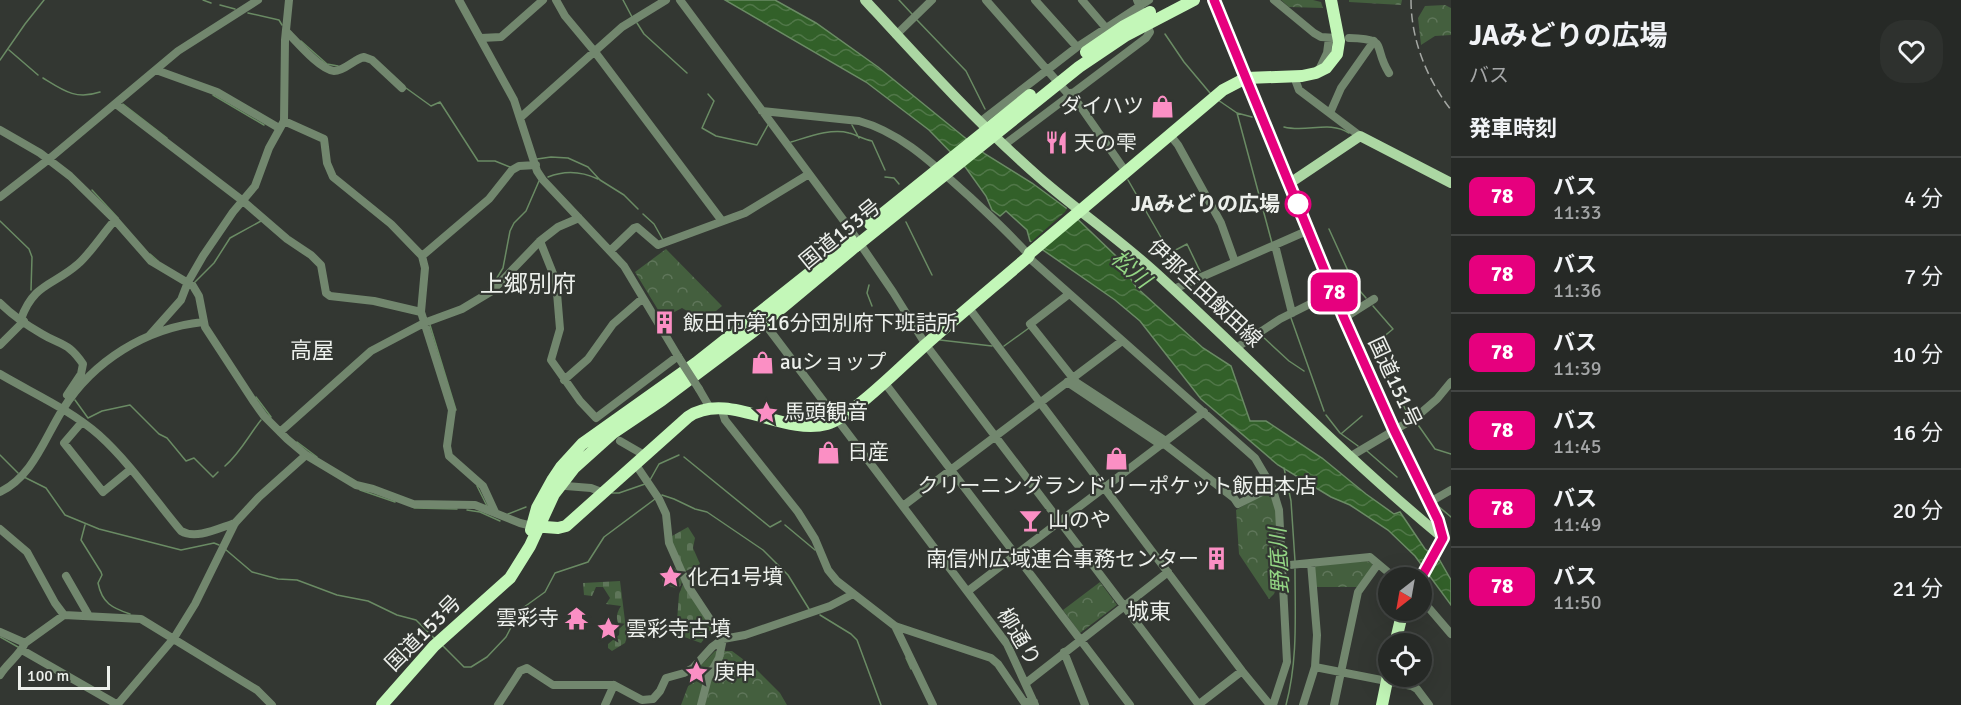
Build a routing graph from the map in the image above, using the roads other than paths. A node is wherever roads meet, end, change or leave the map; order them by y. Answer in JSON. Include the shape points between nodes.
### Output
{"nodes":[{"id":1,"x":258,"y":0,"type":"edge"},
{"id":2,"x":289,"y":0,"type":"edge"},
{"id":3,"x":459,"y":0,"type":"edge"},
{"id":4,"x":543,"y":0,"type":"edge"},
{"id":5,"x":556,"y":0,"type":"edge"},
{"id":6,"x":666,"y":0,"type":"edge"},
{"id":7,"x":680,"y":0,"type":"edge"},
{"id":8,"x":865,"y":0,"type":"edge"},
{"id":9,"x":932,"y":0,"type":"edge"},
{"id":10,"x":986,"y":0,"type":"edge"},
{"id":11,"x":1035,"y":0,"type":"edge"},
{"id":12,"x":1082,"y":0,"type":"edge"},
{"id":13,"x":1149,"y":0,"type":"edge"},
{"id":14,"x":1174,"y":0,"type":"edge"},
{"id":15,"x":1194,"y":0,"type":"edge"},
{"id":16,"x":1214,"y":0,"type":"edge"},
{"id":17,"x":1274,"y":0,"type":"edge"},
{"id":18,"x":1331,"y":0,"type":"edge"},
{"id":19,"x":1337,"y":0,"type":"edge"},
{"id":20,"x":1138,"y":3,"type":"edge"},
{"id":21,"x":1106,"y":28,"type":"junction"},
{"id":22,"x":286,"y":31,"type":"junction"},
{"id":23,"x":896,"y":35,"type":"junction"},
{"id":24,"x":481,"y":38,"type":"junction"},
{"id":25,"x":1349,"y":38,"type":"dead end"},
{"id":26,"x":1374,"y":41,"type":"junction"},
{"id":27,"x":1077,"y":48,"type":"junction"},
{"id":28,"x":595,"y":52,"type":"junction"},
{"id":29,"x":156,"y":70,"type":"junction"},
{"id":30,"x":1046,"y":71,"type":"junction"},
{"id":31,"x":1318,"y":72,"type":"junction"},
{"id":32,"x":1389,"y":73,"type":"dead end"},
{"id":33,"x":1245,"y":81,"type":"junction"},
{"id":34,"x":1296,"y":82,"type":"junction"},
{"id":35,"x":402,"y":88,"type":"dead end"},
{"id":36,"x":1070,"y":94,"type":"junction"},
{"id":37,"x":116,"y":104,"type":"junction"},
{"id":38,"x":762,"y":111,"type":"junction"},
{"id":39,"x":1329,"y":113,"type":"junction"},
{"id":40,"x":521,"y":117,"type":"junction"},
{"id":41,"x":980,"y":122,"type":"junction"},
{"id":42,"x":281,"y":125,"type":"junction"},
{"id":43,"x":0,"y":130,"type":"edge"},
{"id":44,"x":1170,"y":135,"type":"junction"},
{"id":45,"x":1360,"y":136,"type":"junction"},
{"id":46,"x":1004,"y":145,"type":"junction"},
{"id":47,"x":49,"y":159,"type":"junction"},
{"id":48,"x":536,"y":165,"type":"junction"},
{"id":49,"x":1126,"y":172,"type":"junction"},
{"id":50,"x":809,"y":174,"type":"junction"},
{"id":51,"x":1290,"y":183,"type":"junction"},
{"id":52,"x":1451,"y":183,"type":"edge"},
{"id":53,"x":0,"y":197,"type":"edge"},
{"id":54,"x":243,"y":201,"type":"junction"},
{"id":55,"x":1077,"y":212,"type":"junction"},
{"id":56,"x":579,"y":218,"type":"junction"},
{"id":57,"x":115,"y":220,"type":"junction"},
{"id":58,"x":722,"y":221,"type":"junction"},
{"id":59,"x":1309,"y":230,"type":"junction"},
{"id":60,"x":540,"y":241,"type":"junction"},
{"id":61,"x":853,"y":243,"type":"junction"},
{"id":62,"x":1275,"y":246,"type":"junction"},
{"id":63,"x":610,"y":251,"type":"junction"},
{"id":64,"x":1029,"y":255,"type":"junction"},
{"id":65,"x":422,"y":256,"type":"junction"},
{"id":66,"x":1235,"y":262,"type":"junction"},
{"id":67,"x":188,"y":282,"type":"junction"},
{"id":68,"x":1174,"y":289,"type":"junction"},
{"id":69,"x":1334,"y":292,"type":"junction"},
{"id":70,"x":1069,"y":294,"type":"junction"},
{"id":71,"x":643,"y":298,"type":"junction"},
{"id":72,"x":1374,"y":299,"type":"dead end"},
{"id":73,"x":0,"y":303,"type":"edge"},
{"id":74,"x":969,"y":309,"type":"junction"},
{"id":75,"x":421,"y":312,"type":"junction"},
{"id":76,"x":1292,"y":313,"type":"junction"},
{"id":77,"x":1344,"y":318,"type":"junction"},
{"id":78,"x":761,"y":319,"type":"junction"},
{"id":79,"x":22,"y":320,"type":"junction"},
{"id":80,"x":203,"y":322,"type":"junction"},
{"id":81,"x":424,"y":323,"type":"junction"},
{"id":82,"x":149,"y":336,"type":"junction"},
{"id":83,"x":1122,"y":341,"type":"junction"},
{"id":84,"x":0,"y":345,"type":"edge"},
{"id":85,"x":926,"y":345,"type":"junction"},
{"id":86,"x":1236,"y":348,"type":"junction"},
{"id":87,"x":679,"y":357,"type":"junction"},
{"id":88,"x":0,"y":374,"type":"edge"},
{"id":89,"x":564,"y":380,"type":"junction"},
{"id":90,"x":1070,"y":380,"type":"junction"},
{"id":91,"x":884,"y":382,"type":"junction"},
{"id":92,"x":1451,"y":382,"type":"edge"},
{"id":93,"x":1039,"y":402,"type":"junction"},
{"id":94,"x":62,"y":407,"type":"junction"},
{"id":95,"x":710,"y":408,"type":"junction"},
{"id":96,"x":724,"y":410,"type":"junction"},
{"id":97,"x":1204,"y":412,"type":"junction"},
{"id":98,"x":837,"y":420,"type":"junction"},
{"id":99,"x":82,"y":422,"type":"junction"},
{"id":100,"x":1394,"y":430,"type":"junction"},
{"id":101,"x":280,"y":432,"type":"junction"},
{"id":102,"x":995,"y":437,"type":"junction"},
{"id":103,"x":620,"y":441,"type":"dead end"},
{"id":104,"x":1163,"y":443,"type":"junction"},
{"id":105,"x":306,"y":455,"type":"junction"},
{"id":106,"x":646,"y":456,"type":"junction"},
{"id":107,"x":1351,"y":456,"type":"junction"},
{"id":108,"x":636,"y":465,"type":"junction"},
{"id":109,"x":130,"y":469,"type":"junction"},
{"id":110,"x":951,"y":470,"type":"junction"},
{"id":111,"x":566,"y":486,"type":"dead end"},
{"id":112,"x":1272,"y":487,"type":"junction"},
{"id":113,"x":1104,"y":489,"type":"junction"},
{"id":114,"x":1451,"y":490,"type":"edge"},
{"id":115,"x":0,"y":492,"type":"edge"},
{"id":116,"x":604,"y":493,"type":"junction"},
{"id":117,"x":1430,"y":502,"type":"junction"},
{"id":118,"x":903,"y":506,"type":"junction"},
{"id":119,"x":495,"y":512,"type":"junction"},
{"id":120,"x":1060,"y":522,"type":"junction"},
{"id":121,"x":235,"y":523,"type":"junction"},
{"id":122,"x":536,"y":526,"type":"junction"},
{"id":123,"x":0,"y":529,"type":"edge"},
{"id":124,"x":1444,"y":543,"type":"edge"},
{"id":125,"x":1015,"y":556,"type":"junction"},
{"id":126,"x":1309,"y":563,"type":"junction"},
{"id":127,"x":1378,"y":564,"type":"junction"},
{"id":128,"x":1284,"y":566,"type":"junction"},
{"id":129,"x":1382,"y":567,"type":"edge"},
{"id":130,"x":1428,"y":567,"type":"edge"},
{"id":131,"x":1168,"y":572,"type":"junction"},
{"id":132,"x":66,"y":576,"type":"dead end"},
{"id":133,"x":968,"y":591,"type":"junction"},
{"id":134,"x":853,"y":594,"type":"junction"},
{"id":135,"x":1124,"y":606,"type":"junction"},
{"id":136,"x":1432,"y":612,"type":"edge"},
{"id":137,"x":64,"y":615,"type":"junction"},
{"id":138,"x":89,"y":616,"type":"junction"},
{"id":139,"x":895,"y":626,"type":"junction"},
{"id":140,"x":0,"y":632,"type":"edge"},
{"id":141,"x":1451,"y":634,"type":"edge"},
{"id":142,"x":174,"y":638,"type":"junction"},
{"id":143,"x":723,"y":639,"type":"junction"},
{"id":144,"x":1080,"y":639,"type":"junction"},
{"id":145,"x":23,"y":646,"type":"junction"},
{"id":146,"x":1064,"y":652,"type":"junction"},
{"id":147,"x":1315,"y":667,"type":"junction"},
{"id":148,"x":1242,"y":671,"type":"junction"},
{"id":149,"x":1341,"y":672,"type":"junction"},
{"id":150,"x":0,"y":675,"type":"edge"},
{"id":151,"x":1378,"y":675,"type":"edge"},
{"id":152,"x":1026,"y":683,"type":"junction"},
{"id":153,"x":614,"y":684,"type":"junction"},
{"id":154,"x":1386,"y":687,"type":"edge"},
{"id":155,"x":1413,"y":687,"type":"edge"},
{"id":156,"x":1034,"y":704,"type":"edge"},
{"id":157,"x":118,"y":705,"type":"edge"},
{"id":158,"x":272,"y":705,"type":"edge"},
{"id":159,"x":382,"y":705,"type":"edge"},
{"id":160,"x":498,"y":705,"type":"edge"},
{"id":161,"x":605,"y":705,"type":"edge"},
{"id":162,"x":701,"y":705,"type":"edge"},
{"id":163,"x":933,"y":705,"type":"edge"},
{"id":164,"x":1085,"y":705,"type":"edge"},
{"id":165,"x":1130,"y":705,"type":"edge"},
{"id":166,"x":1199,"y":705,"type":"edge"},
{"id":167,"x":1272,"y":705,"type":"edge"},
{"id":168,"x":1303,"y":705,"type":"edge"},
{"id":169,"x":1334,"y":705,"type":"edge"},
{"id":170,"x":1382,"y":705,"type":"edge"},
{"id":171,"x":1429,"y":705,"type":"edge"}],
"edges":[{"from":1,"to":29,"type":"street"},
{"from":2,"to":22,"type":"street"},
{"from":3,"to":24,"type":"street"},
{"from":4,"to":24,"type":"street","via":[[501,37]]},
{"from":5,"to":28,"type":"street"},
{"from":6,"to":28,"type":"street","via":[[622,27]]},
{"from":7,"to":38,"type":"street"},
{"from":8,"to":23,"type":"main road","name":"伊那生田飯田線"},
{"from":9,"to":23,"type":"street"},
{"from":10,"to":30,"type":"street"},
{"from":11,"to":27,"type":"street"},
{"from":12,"to":21,"type":"street"},
{"from":13,"to":20,"type":"street"},
{"from":14,"to":61,"type":"highway","name":"国道153号","bridge":true,"via":[[1104,39],[998,120]]},
{"from":15,"to":61,"type":"highway","name":"国道153号","bridge":true,"via":[[1125,36],[1079,67]]},
{"from":16,"to":33,"type":"highway","name":"国道151号"},
{"from":17,"to":31,"type":"street","via":[[1314,33],[1332,38]]},
{"from":18,"to":31,"type":"highway","via":[[1339,46],[1329,65]]},
{"from":19,"to":34,"type":"highway","via":[[1343,32],[1338,58],[1324,74]]},
{"from":20,"to":21,"type":"street"},
{"from":20,"to":36,"type":"street","via":[[1150,32],[1146,38]]},
{"from":21,"to":27,"type":"street"},
{"from":22,"to":35,"type":"street","via":[[327,68],[334,71],[364,57]]},
{"from":22,"to":42,"type":"street"},
{"from":23,"to":41,"type":"main road","name":"伊那生田飯田線"},
{"from":24,"to":40,"type":"street"},
{"from":25,"to":26,"type":"street"},
{"from":26,"to":32,"type":"street"},
{"from":26,"to":39,"type":"street","via":[[1341,88]]},
{"from":27,"to":30,"type":"street"},
{"from":28,"to":40,"type":"street"},
{"from":28,"to":58,"type":"street"},
{"from":29,"to":37,"type":"street"},
{"from":29,"to":42,"type":"street","via":[[217,92]]},
{"from":30,"to":36,"type":"street"},
{"from":30,"to":41,"type":"street"},
{"from":31,"to":33,"type":"highway"},
{"from":33,"to":34,"type":"highway"},
{"from":33,"to":44,"type":"highway","via":[[1214,97]]},
{"from":33,"to":51,"type":"highway","name":"国道151号"},
{"from":34,"to":39,"type":"street","via":[[1299,90]]},
{"from":36,"to":46,"type":"street"},
{"from":36,"to":49,"type":"street"},
{"from":37,"to":47,"type":"street"},
{"from":37,"to":54,"type":"street"},
{"from":38,"to":50,"type":"street"},
{"from":38,"to":64,"type":"street","via":[[873,125],[933,163]]},
{"from":39,"to":45,"type":"street"},
{"from":40,"to":48,"type":"street"},
{"from":41,"to":46,"type":"main road","name":"伊那生田飯田線"},
{"from":42,"to":54,"type":"street","via":[[255,186]]},
{"from":42,"to":65,"type":"street","via":[[324,138],[333,177],[391,224]]},
{"from":43,"to":47,"type":"street"},
{"from":44,"to":49,"type":"highway"},
{"from":44,"to":66,"type":"street","via":[[1221,223]]},
{"from":45,"to":51,"type":"main road"},
{"from":45,"to":52,"type":"main road"},
{"from":46,"to":55,"type":"main road","name":"伊那生田飯田線"},
{"from":47,"to":53,"type":"street"},
{"from":47,"to":57,"type":"street"},
{"from":48,"to":56,"type":"street","via":[[543,180]]},
{"from":48,"to":65,"type":"street","via":[[512,170],[489,199]]},
{"from":49,"to":55,"type":"highway"},
{"from":50,"to":58,"type":"street","via":[[745,213]]},
{"from":50,"to":85,"type":"street","via":[[857,238]]},
{"from":51,"to":59,"type":"highway","name":"国道151号"},
{"from":54,"to":67,"type":"street"},
{"from":54,"to":75,"type":"street","via":[[319,262],[330,296]]},
{"from":55,"to":64,"type":"highway"},
{"from":55,"to":68,"type":"main road","name":"伊那生田飯田線","via":[[1130,250]]},
{"from":56,"to":60,"type":"street"},
{"from":56,"to":63,"type":"street"},
{"from":57,"to":67,"type":"street","via":[[151,261]]},
{"from":57,"to":79,"type":"street","via":[[79,264],[34,294]]},
{"from":58,"to":63,"type":"street","via":[[658,245],[637,227],[633,228]]},
{"from":59,"to":62,"type":"street"},
{"from":59,"to":69,"type":"highway","name":"国道151号"},
{"from":60,"to":81,"type":"street","via":[[492,291],[462,309]]},
{"from":60,"to":89,"type":"street","via":[[556,281],[560,329],[551,360]]},
{"from":61,"to":78,"type":"highway","name":"国道153号"},
{"from":62,"to":66,"type":"street"},
{"from":62,"to":76,"type":"street"},
{"from":63,"to":71,"type":"street"},
{"from":64,"to":70,"type":"street"},
{"from":64,"to":74,"type":"highway"},
{"from":65,"to":75,"type":"street","via":[[425,268]]},
{"from":66,"to":68,"type":"street"},
{"from":67,"to":80,"type":"street","via":[[197,292]]},
{"from":67,"to":82,"type":"street","via":[[181,300]]},
{"from":68,"to":86,"type":"main road","name":"伊那生田飯田線"},
{"from":69,"to":76,"type":"street"},
{"from":69,"to":77,"type":"highway","name":"国道151号"},
{"from":70,"to":83,"type":"street"},
{"from":70,"to":90,"type":"street","via":[[1030,324]]},
{"from":71,"to":87,"type":"street"},
{"from":71,"to":89,"type":"street","via":[[613,324],[588,359]]},
{"from":72,"to":77,"type":"street"},
{"from":73,"to":79,"type":"street"},
{"from":74,"to":85,"type":"highway"},
{"from":74,"to":93,"type":"street"},
{"from":75,"to":81,"type":"street"},
{"from":76,"to":86,"type":"street"},
{"from":77,"to":100,"type":"highway","name":"国道151号"},
{"from":78,"to":98,"type":"street","name":"柳通り"},
{"from":78,"to":122,"type":"highway","name":"国道153号","via":[[582,444],[553,479],[537,508]]},
{"from":79,"to":84,"type":"street"},
{"from":79,"to":94,"type":"street","via":[[68,346],[83,364]]},
{"from":80,"to":82,"type":"street"},
{"from":80,"to":101,"type":"street","via":[[254,402]]},
{"from":81,"to":101,"type":"street","via":[[371,351]]},
{"from":81,"to":119,"type":"street","via":[[452,410],[449,456],[483,486]]},
{"from":82,"to":94,"type":"street","via":[[108,358]]},
{"from":83,"to":90,"type":"street"},
{"from":83,"to":97,"type":"street"},
{"from":85,"to":91,"type":"highway"},
{"from":85,"to":102,"type":"street"},
{"from":86,"to":107,"type":"main road","name":"伊那生田飯田線"},
{"from":87,"to":89,"type":"street","via":[[596,418]]},
{"from":87,"to":95,"type":"street","bridge":true},
{"from":88,"to":94,"type":"street"},
{"from":90,"to":93,"type":"street"},
{"from":90,"to":104,"type":"street"},
{"from":91,"to":98,"type":"highway"},
{"from":91,"to":110,"type":"street"},
{"from":92,"to":100,"type":"street","via":[[1415,418]]},
{"from":93,"to":102,"type":"street"},
{"from":93,"to":113,"type":"street"},
{"from":94,"to":99,"type":"street"},
{"from":94,"to":115,"type":"street","via":[[32,463]]},
{"from":95,"to":96,"type":"highway"},
{"from":95,"to":106,"type":"highway","via":[[688,417]]},
{"from":96,"to":98,"type":"highway","via":[[803,425],[825,425]]},
{"from":96,"to":134,"type":"street","via":[[725,420],[798,512],[832,576]]},
{"from":97,"to":104,"type":"street"},
{"from":97,"to":112,"type":"street","via":[[1255,458]]},
{"from":98,"to":118,"type":"street","name":"柳通り"},
{"from":99,"to":109,"type":"street","via":[[116,451]]},
{"from":99,"to":109,"type":"street","via":[[64,443],[103,492]]},
{"from":100,"to":107,"type":"street"},
{"from":100,"to":117,"type":"highway","name":"国道151号"},
{"from":101,"to":105,"type":"street"},
{"from":102,"to":110,"type":"street"},
{"from":102,"to":120,"type":"street"},
{"from":103,"to":106,"type":"street"},
{"from":104,"to":112,"type":"street","via":[[1238,504]]},
{"from":104,"to":113,"type":"street"},
{"from":105,"to":119,"type":"street","via":[[356,485],[413,504],[475,505]]},
{"from":105,"to":121,"type":"street"},
{"from":106,"to":108,"type":"highway"},
{"from":107,"to":124,"type":"main road","name":"伊那生田飯田線"},
{"from":108,"to":116,"type":"highway"},
{"from":108,"to":143,"type":"street","via":[[658,497],[666,517],[669,543],[684,579]]},
{"from":109,"to":121,"type":"street","via":[[186,534]]},
{"from":110,"to":118,"type":"street"},
{"from":110,"to":125,"type":"street"},
{"from":111,"to":116,"type":"street"},
{"from":112,"to":128,"type":"street","via":[[1279,510]]},
{"from":113,"to":120,"type":"street"},
{"from":113,"to":131,"type":"street"},
{"from":114,"to":117,"type":"street"},
{"from":116,"to":122,"type":"highway","via":[[566,526]]},
{"from":117,"to":124,"type":"highway","name":"国道151号"},
{"from":118,"to":133,"type":"street","name":"柳通り"},
{"from":119,"to":122,"type":"street"},
{"from":120,"to":125,"type":"street"},
{"from":120,"to":135,"type":"street"},
{"from":121,"to":142,"type":"street"},
{"from":122,"to":159,"type":"highway","name":"国道153号","via":[[519,558],[494,591],[435,646]]},
{"from":123,"to":137,"type":"street","via":[[27,552]]},
{"from":124,"to":130,"type":"highway"},
{"from":125,"to":133,"type":"street"},
{"from":125,"to":144,"type":"street"},
{"from":126,"to":127,"type":"street","via":[[1370,557]]},
{"from":126,"to":128,"type":"street"},
{"from":126,"to":147,"type":"street","via":[[1317,635]]},
{"from":127,"to":129,"type":"street"},
{"from":127,"to":149,"type":"street","via":[[1358,592]]},
{"from":128,"to":167,"type":"street","via":[[1287,662]]},
{"from":131,"to":135,"type":"street"},
{"from":131,"to":148,"type":"street"},
{"from":132,"to":138,"type":"street"},
{"from":133,"to":152,"type":"street","name":"柳通り","via":[[1007,644]]},
{"from":134,"to":139,"type":"street"},
{"from":134,"to":143,"type":"street","via":[[830,606]]},
{"from":135,"to":144,"type":"street"},
{"from":135,"to":166,"type":"street"},
{"from":136,"to":141,"type":"street"},
{"from":137,"to":138,"type":"street"},
{"from":137,"to":145,"type":"street"},
{"from":138,"to":142,"type":"street","via":[[141,619]]},
{"from":139,"to":156,"type":"street","via":[[991,658],[1024,702]]},
{"from":139,"to":163,"type":"street"},
{"from":140,"to":145,"type":"street"},
{"from":142,"to":157,"type":"street"},
{"from":142,"to":158,"type":"street","via":[[257,690]]},
{"from":143,"to":153,"type":"street","via":[[693,668],[666,678],[653,699],[642,700]]},
{"from":143,"to":162,"type":"street"},
{"from":144,"to":146,"type":"street"},
{"from":144,"to":165,"type":"street"},
{"from":145,"to":150,"type":"street"},
{"from":145,"to":157,"type":"street"},
{"from":146,"to":152,"type":"street"},
{"from":146,"to":164,"type":"street"},
{"from":147,"to":149,"type":"street"},
{"from":147,"to":168,"type":"street"},
{"from":148,"to":166,"type":"street"},
{"from":148,"to":167,"type":"street"},
{"from":149,"to":151,"type":"street"},
{"from":149,"to":169,"type":"street"},
{"from":152,"to":156,"type":"street","name":"柳通り"},
{"from":153,"to":160,"type":"street","via":[[553,685],[527,668],[520,671]]},
{"from":153,"to":161,"type":"street"},
{"from":154,"to":170,"type":"highway"},
{"from":155,"to":171,"type":"street"}]}
